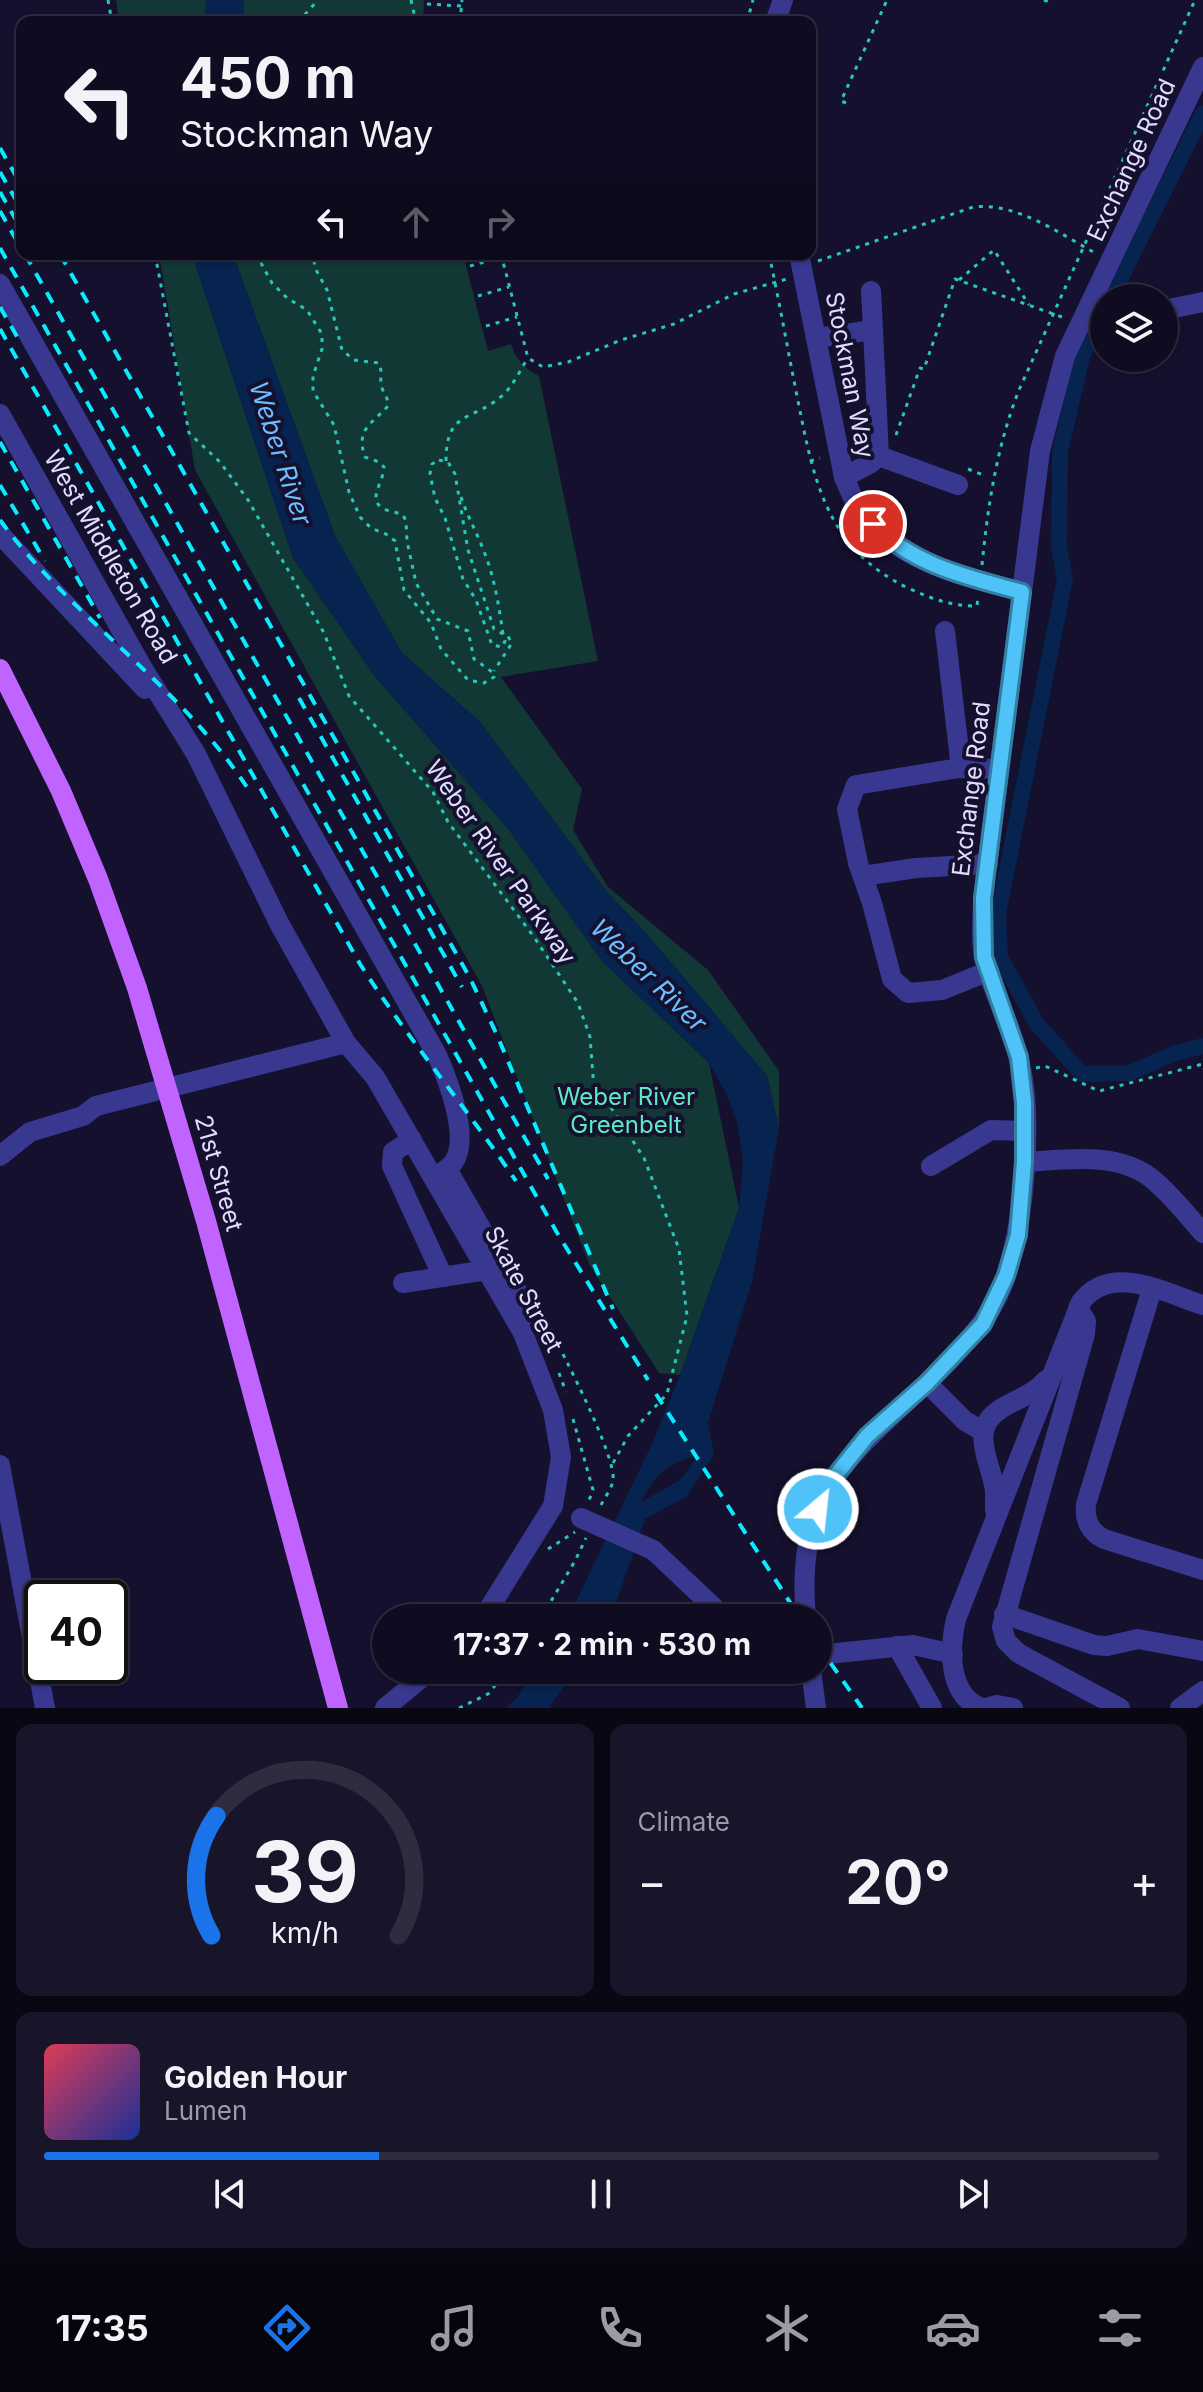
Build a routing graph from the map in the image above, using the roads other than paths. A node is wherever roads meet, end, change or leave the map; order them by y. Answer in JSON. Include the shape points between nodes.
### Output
{"nodes":[{"id":1,"x":783,"y":0,"type":"edge"},
{"id":2,"x":770,"y":16,"type":"edge"},
{"id":3,"x":1202,"y":75,"type":"edge"},
{"id":4,"x":799,"y":260,"type":"edge"},
{"id":5,"x":0,"y":284,"type":"edge"},
{"id":6,"x":1104,"y":284,"type":"edge"},
{"id":7,"x":871,"y":291,"type":"dead end"},
{"id":8,"x":1203,"y":302,"type":"edge"},
{"id":9,"x":1178,"y":307,"type":"edge"},
{"id":10,"x":1090,"y":323,"type":"edge"},
{"id":11,"x":873,"y":330,"type":"junction"},
{"id":12,"x":806,"y":339,"type":"junction"},
{"id":13,"x":0,"y":414,"type":"edge"},
{"id":14,"x":886,"y":449,"type":"junction"},
{"id":15,"x":844,"y":477,"type":"junction"},
{"id":16,"x":963,"y":477,"type":"road end"},
{"id":17,"x":0,"y":534,"type":"edge"},
{"id":18,"x":1022,"y":592,"type":"junction"},
{"id":19,"x":945,"y":631,"type":"dead end"},
{"id":20,"x":0,"y":669,"type":"edge"},
{"id":21,"x":178,"y":724,"type":"junction"},
{"id":22,"x":961,"y":768,"type":"junction"},
{"id":23,"x":999,"y":769,"type":"junction"},
{"id":24,"x":988,"y":864,"type":"junction"},
{"id":25,"x":863,"y":876,"type":"junction"},
{"id":26,"x":989,"y":971,"type":"junction"},
{"id":27,"x":333,"y":1018,"type":"joint"},
{"id":28,"x":346,"y":1043,"type":"junction"},
{"id":29,"x":168,"y":1088,"type":"junction"},
{"id":30,"x":1025,"y":1131,"type":"junction"},
{"id":31,"x":412,"y":1140,"type":"junction"},
{"id":32,"x":0,"y":1156,"type":"edge"},
{"id":33,"x":1024,"y":1162,"type":"junction"},
{"id":34,"x":931,"y":1166,"type":"dead end"},
{"id":35,"x":440,"y":1173,"type":"junction"},
{"id":36,"x":1203,"y":1233,"type":"edge"},
{"id":37,"x":487,"y":1270,"type":"junction"},
{"id":38,"x":443,"y":1277,"type":"junction"},
{"id":39,"x":403,"y":1283,"type":"dead end"},
{"id":40,"x":1152,"y":1289,"type":"junction"},
{"id":41,"x":1203,"y":1305,"type":"edge"},
{"id":42,"x":1078,"y":1308,"type":"junction"},
{"id":43,"x":523,"y":1317,"type":"junction"},
{"id":44,"x":1054,"y":1368,"type":"junction"},
{"id":45,"x":927,"y":1383,"type":"junction"},
{"id":46,"x":984,"y":1432,"type":"junction"},
{"id":47,"x":0,"y":1465,"type":"edge"},
{"id":48,"x":553,"y":1506,"type":"junction"},
{"id":49,"x":994,"y":1522,"type":"junction"},
{"id":50,"x":1203,"y":1570,"type":"edge"},
{"id":51,"x":492,"y":1604,"type":"edge"},
{"id":52,"x":710,"y":1604,"type":"edge"},
{"id":53,"x":806,"y":1604,"type":"edge"},
{"id":54,"x":1004,"y":1614,"type":"junction"},
{"id":55,"x":897,"y":1646,"type":"junction"},
{"id":56,"x":1203,"y":1651,"type":"edge"},
{"id":57,"x":832,"y":1653,"type":"edge"},
{"id":58,"x":953,"y":1654,"type":"junction"},
{"id":59,"x":414,"y":1684,"type":"edge"},
{"id":60,"x":813,"y":1684,"type":"edge"},
{"id":61,"x":1203,"y":1691,"type":"edge"},
{"id":62,"x":45,"y":1708,"type":"edge"},
{"id":63,"x":338,"y":1708,"type":"edge"},
{"id":64,"x":385,"y":1708,"type":"edge"},
{"id":65,"x":816,"y":1708,"type":"edge"},
{"id":66,"x":932,"y":1708,"type":"edge"},
{"id":67,"x":984,"y":1708,"type":"edge"},
{"id":68,"x":1013,"y":1708,"type":"edge"},
{"id":69,"x":1120,"y":1708,"type":"edge"},
{"id":70,"x":1180,"y":1708,"type":"edge"}],
"edges":[{"from":1,"to":2,"type":"street"},
{"from":3,"to":6,"type":"street","name":"Exchange Road"},
{"from":4,"to":12,"type":"street","name":"Stockman Way"},
{"from":5,"to":35,"type":"street","via":[[437,1055],[460,1135],[459,1152]]},
{"from":7,"to":11,"type":"street"},
{"from":8,"to":9,"type":"street"},
{"from":10,"to":18,"type":"street","name":"Exchange Road","via":[[1065,356],[1040,451]]},
{"from":11,"to":12,"type":"street"},
{"from":11,"to":14,"type":"street"},
{"from":12,"to":15,"type":"street","name":"Stockman Way"},
{"from":13,"to":21,"type":"street","name":"West Middleton Road"},
{"from":14,"to":15,"type":"street"},
{"from":14,"to":16,"type":"street"},
{"from":15,"to":18,"type":"street","name":"Stockman Way","via":[[860,510],[918,559]]},
{"from":17,"to":21,"type":"street","name":"West Middleton Road"},
{"from":18,"to":23,"type":"street","name":"Exchange Road"},
{"from":19,"to":22,"type":"street"},
{"from":20,"to":29,"type":"main road","name":"21st Street","via":[[98,879]]},
{"from":21,"to":27,"type":"street","name":"West Middleton Road"},
{"from":22,"to":23,"type":"street"},
{"from":22,"to":25,"type":"street","via":[[856,785],[847,809]]},
{"from":23,"to":24,"type":"street","name":"Exchange Road"},
{"from":24,"to":25,"type":"street"},
{"from":24,"to":26,"type":"street","name":"Exchange Road","via":[[983,898]]},
{"from":25,"to":26,"type":"street","via":[[892,979],[908,993],[942,990]]},
{"from":26,"to":30,"type":"street","name":"Exchange Road","via":[[1019,1057]]},
{"from":27,"to":28,"type":"street","name":"Skate Street"},
{"from":28,"to":29,"type":"street"},
{"from":28,"to":31,"type":"street","name":"Skate Street","via":[[375,1077]]},
{"from":29,"to":32,"type":"street","via":[[96,1106],[83,1116],[30,1132]]},
{"from":29,"to":63,"type":"main road","name":"21st Street"},
{"from":30,"to":33,"type":"street","name":"Exchange Road"},
{"from":30,"to":34,"type":"street","via":[[991,1130]]},
{"from":31,"to":35,"type":"street","name":"Skate Street"},
{"from":31,"to":38,"type":"street","via":[[393,1152],[392,1166]]},
{"from":33,"to":36,"type":"street","via":[[1091,1159],[1126,1165],[1152,1179]]},
{"from":33,"to":45,"type":"street","name":"Exchange Road","via":[[1018,1235],[1006,1276],[983,1324]]},
{"from":35,"to":37,"type":"street","name":"Skate Street"},
{"from":35,"to":43,"type":"street"},
{"from":37,"to":38,"type":"street"},
{"from":37,"to":43,"type":"street","name":"Skate Street"},
{"from":38,"to":39,"type":"street"},
{"from":40,"to":41,"type":"street"},
{"from":40,"to":42,"type":"street","via":[[1104,1283]]},
{"from":40,"to":50,"type":"street","via":[[1086,1504],[1086,1519],[1104,1539]]},
{"from":42,"to":44,"type":"street"},
{"from":42,"to":54,"type":"street","via":[[1087,1328]]},
{"from":43,"to":48,"type":"street","name":"Skate Street","via":[[553,1410],[561,1457]]},
{"from":44,"to":46,"type":"street","via":[[1037,1389],[993,1416]]},
{"from":44,"to":49,"type":"street"},
{"from":45,"to":46,"type":"street","via":[[965,1421]]},
{"from":45,"to":53,"type":"street","name":"Exchange Road","via":[[867,1436],[831,1481],[807,1542]]},
{"from":46,"to":49,"type":"street"},
{"from":47,"to":62,"type":"street"},
{"from":48,"to":51,"type":"street","name":"Skate Street"},
{"from":48,"to":52,"type":"street","bridge":true,"via":[[584,1526],[653,1550]]},
{"from":49,"to":58,"type":"street","via":[[956,1619]]},
{"from":54,"to":56,"type":"street","via":[[1094,1645],[1138,1639]]},
{"from":54,"to":69,"type":"street","via":[[1003,1634],[1011,1648]]},
{"from":55,"to":57,"type":"street"},
{"from":55,"to":58,"type":"street"},
{"from":55,"to":66,"type":"street"},
{"from":58,"to":67,"type":"street","via":[[958,1690],[966,1701]]},
{"from":59,"to":64,"type":"street"},
{"from":60,"to":65,"type":"street"},
{"from":61,"to":70,"type":"street"},
{"from":67,"to":68,"type":"street"}]}
